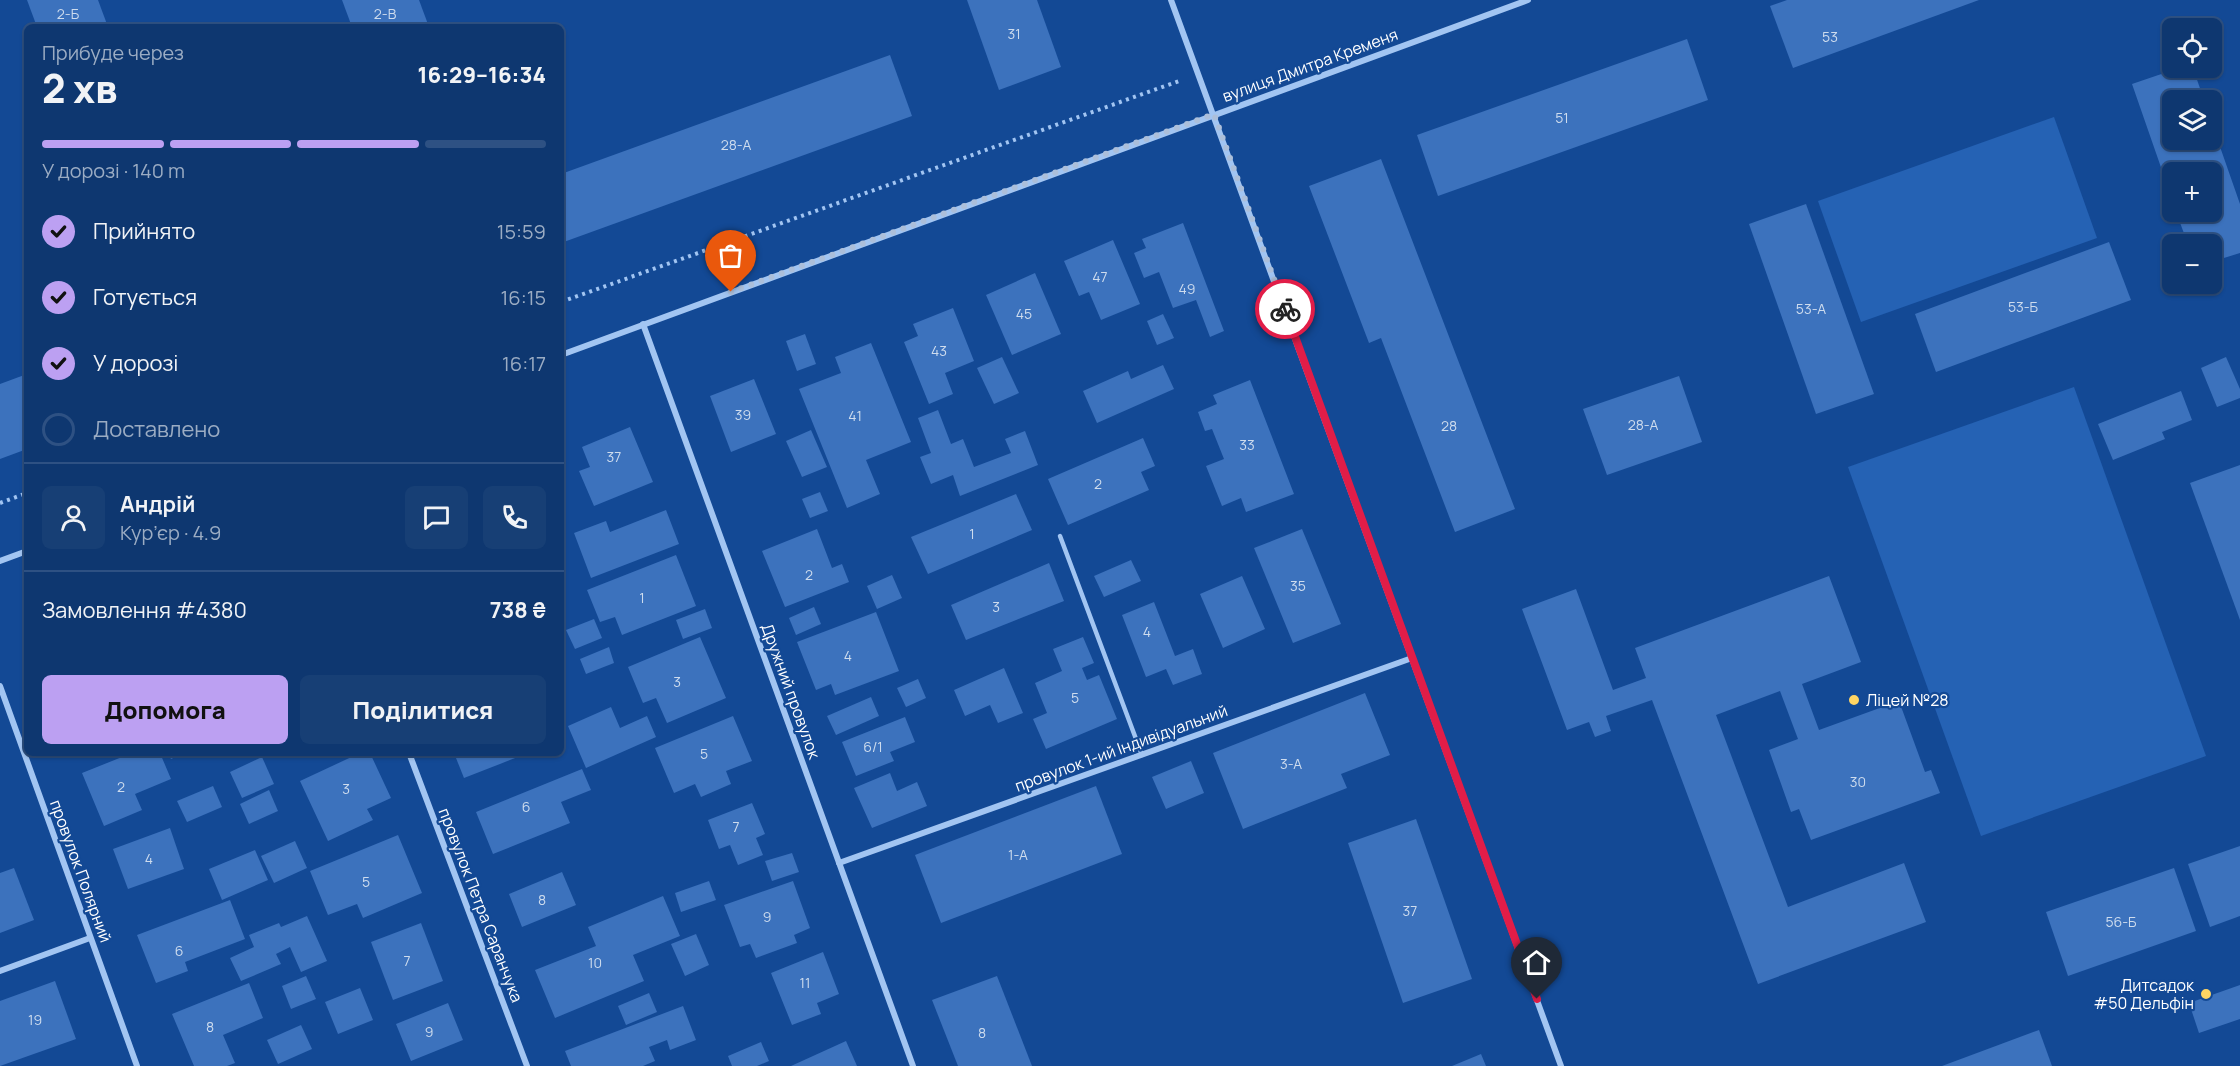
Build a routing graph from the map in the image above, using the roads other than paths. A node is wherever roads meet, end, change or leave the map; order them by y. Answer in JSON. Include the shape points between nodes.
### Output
{"nodes":[{"id":1,"x":1171,"y":0,"type":"edge"},
{"id":2,"x":1528,"y":0,"type":"edge"},
{"id":3,"x":1214,"y":114,"type":"junction"},
{"id":4,"x":643,"y":324,"type":"junction"},
{"id":5,"x":564,"y":354,"type":"edge"},
{"id":6,"x":1060,"y":536,"type":"dead end"},
{"id":7,"x":24,"y":552,"type":"edge"},
{"id":8,"x":0,"y":561,"type":"edge"},
{"id":9,"x":1412,"y":658,"type":"junction"},
{"id":10,"x":0,"y":686,"type":"edge"},
{"id":11,"x":24,"y":753,"type":"edge"},
{"id":12,"x":1142,"y":755,"type":"junction"},
{"id":13,"x":25,"y":756,"type":"edge"},
{"id":14,"x":411,"y":756,"type":"edge"},
{"id":15,"x":840,"y":863,"type":"junction"},
{"id":16,"x":90,"y":938,"type":"junction"},
{"id":17,"x":0,"y":970,"type":"edge"},
{"id":18,"x":137,"y":1066,"type":"edge"},
{"id":19,"x":527,"y":1066,"type":"edge"},
{"id":20,"x":914,"y":1066,"type":"edge"},
{"id":21,"x":1561,"y":1066,"type":"edge"}],
"edges":[{"from":1,"to":3,"type":"street"},
{"from":2,"to":3,"type":"street","name":"вулиця Дмитра Кременя"},
{"from":3,"to":4,"type":"street","name":"вулиця Дмитра Кременя"},
{"from":3,"to":9,"type":"street"},
{"from":4,"to":5,"type":"street","name":"вулиця Дмитра Кременя"},
{"from":4,"to":15,"type":"street","name":"Дружний провулок"},
{"from":6,"to":12,"type":"lane"},
{"from":7,"to":8,"type":"street"},
{"from":9,"to":12,"type":"street","name":"провулок 1-ий Індивідуальний"},
{"from":9,"to":21,"type":"street"},
{"from":10,"to":11,"type":"street","name":"провулок Полярний"},
{"from":12,"to":15,"type":"street","name":"провулок 1-ий Індивідуальний"},
{"from":13,"to":16,"type":"street","name":"провулок Полярний"},
{"from":14,"to":19,"type":"street","name":"провулок Петра Саранчука"},
{"from":15,"to":20,"type":"street","name":"Дружний провулок"},
{"from":16,"to":17,"type":"street"},
{"from":16,"to":18,"type":"street","name":"провулок Полярний"}]}
